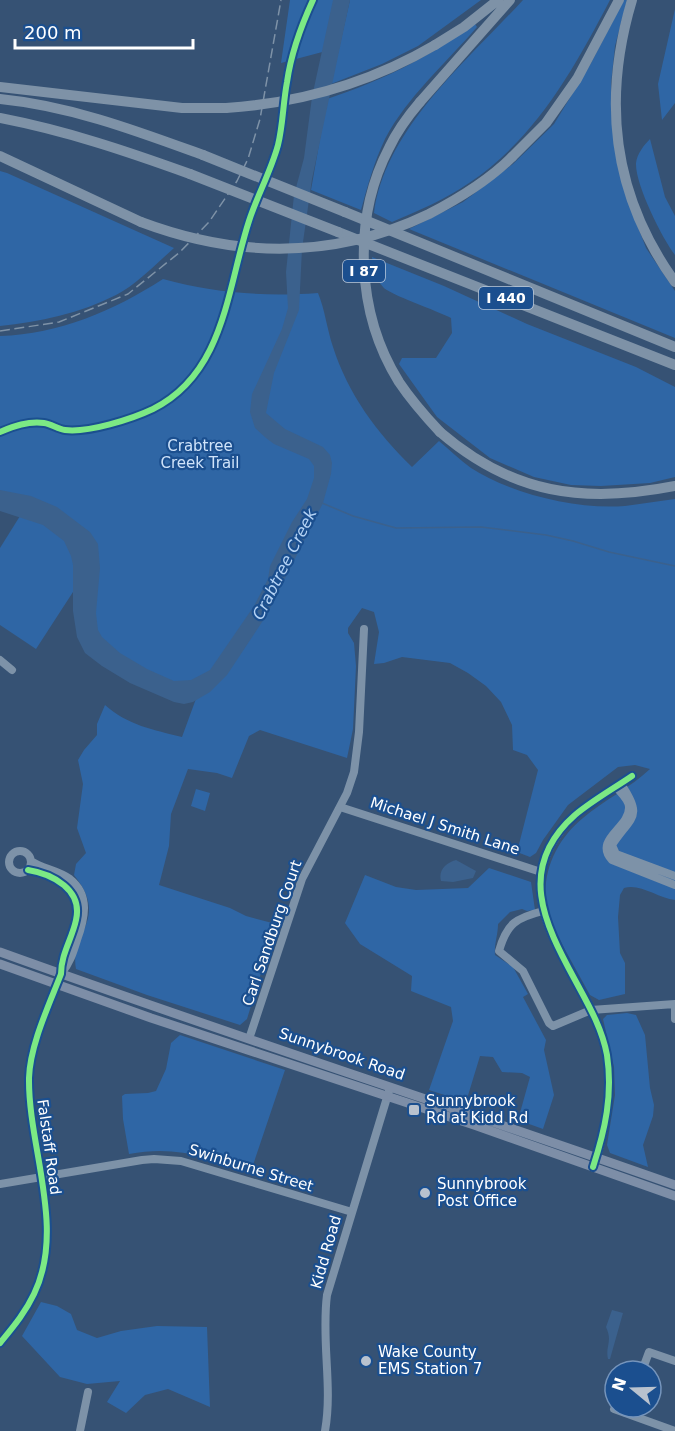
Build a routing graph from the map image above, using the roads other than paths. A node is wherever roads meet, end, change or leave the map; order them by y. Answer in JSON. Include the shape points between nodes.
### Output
{"nodes":[{"id":1,"x":498,"y":0,"type":"edge"},
{"id":2,"x":510,"y":0,"type":"edge"},
{"id":3,"x":619,"y":0,"type":"edge"},
{"id":4,"x":632,"y":0,"type":"edge"},
{"id":5,"x":0,"y":87,"type":"edge"},
{"id":6,"x":0,"y":99,"type":"edge"},
{"id":7,"x":0,"y":118,"type":"edge"},
{"id":8,"x":0,"y":156,"type":"edge"},
{"id":9,"x":675,"y":282,"type":"edge"},
{"id":10,"x":675,"y":347,"type":"edge"},
{"id":11,"x":675,"y":365,"type":"edge"},
{"id":12,"x":675,"y":486,"type":"edge"},
{"id":13,"x":364,"y":629,"type":"dead end"},
{"id":14,"x":0,"y":660,"type":"edge"},
{"id":15,"x":12,"y":670,"type":"dead end"},
{"id":16,"x":632,"y":776,"type":"dead end"},
{"id":17,"x":619,"y":785,"type":"junction"},
{"id":18,"x":340,"y":807,"type":"junction"},
{"id":19,"x":31,"y":861,"type":"junction"},
{"id":20,"x":28,"y":870,"type":"junction"},
{"id":21,"x":541,"y":872,"type":"junction"},
{"id":22,"x":675,"y":876,"type":"edge"},
{"id":23,"x":675,"y":885,"type":"edge"},
{"id":24,"x":543,"y":911,"type":"junction"},
{"id":25,"x":0,"y":952,"type":"edge"},
{"id":26,"x":0,"y":964,"type":"edge"},
{"id":27,"x":61,"y":974,"type":"junction"},
{"id":28,"x":57,"y":984,"type":"junction"},
{"id":29,"x":675,"y":1004,"type":"edge"},
{"id":30,"x":591,"y":1010,"type":"junction"},
{"id":31,"x":675,"y":1019,"type":"edge"},
{"id":32,"x":196,"y":1033,"type":"junction"},
{"id":33,"x":249,"y":1039,"type":"junction"},
{"id":34,"x":391,"y":1086,"type":"junction"},
{"id":35,"x":387,"y":1096,"type":"junction"},
{"id":36,"x":597,"y":1157,"type":"junction"},
{"id":37,"x":593,"y":1167,"type":"junction"},
{"id":38,"x":41,"y":1177,"type":"junction"},
{"id":39,"x":0,"y":1184,"type":"edge"},
{"id":40,"x":675,"y":1185,"type":"edge"},
{"id":41,"x":675,"y":1196,"type":"edge"},
{"id":42,"x":352,"y":1212,"type":"junction"},
{"id":43,"x":0,"y":1343,"type":"edge"},
{"id":44,"x":646,"y":1359,"type":"edge"},
{"id":45,"x":675,"y":1361,"type":"edge"},
{"id":46,"x":88,"y":1392,"type":"dead end"},
{"id":47,"x":648,"y":1419,"type":"edge"},
{"id":48,"x":80,"y":1431,"type":"edge"},
{"id":49,"x":325,"y":1431,"type":"edge"},
{"id":50,"x":675,"y":1431,"type":"edge"}],
"edges":[{"from":1,"to":5,"type":"highway","bridge":true,"via":[[464,27],[399,65],[360,82],[298,100],[258,106],[172,108]]},
{"from":2,"to":12,"type":"highway","number":"I 87","bridge":true,"via":[[402,124],[378,172],[369,204],[363,256],[369,306],[386,358],[399,381],[440,432],[498,471],[551,490],[581,494],[629,494]]},
{"from":3,"to":8,"type":"highway","bridge":true,"via":[[577,79],[546,123],[512,157],[444,206],[407,224],[352,241],[305,248],[240,247],[197,240],[141,222]]},
{"from":4,"to":9,"type":"highway","via":[[616,71],[618,146],[644,232]]},
{"from":6,"to":10,"type":"highway","number":"I 440","bridge":true,"via":[[72,111],[203,155]]},
{"from":7,"to":11,"type":"highway","number":"I 440","bridge":true,"via":[[116,147],[190,174]]},
{"from":13,"to":18,"type":"street","name":"Carl Sandburg Court","via":[[358,753]]},
{"from":14,"to":15,"type":"street"},
{"from":16,"to":17,"type":"street"},
{"from":17,"to":21,"type":"street","via":[[568,822],[553,842]]},
{"from":17,"to":22,"type":"street","via":[[634,805],[631,820],[612,846],[616,854]]},
{"from":17,"to":23,"type":"street","via":[[629,807],[626,817],[609,837],[607,855]]},
{"from":18,"to":21,"type":"street","name":"Michael J Smith Lane"},
{"from":18,"to":33,"type":"street","name":"Carl Sandburg Court","via":[[302,879]]},
{"from":19,"to":20,"type":"street"},
{"from":19,"to":20,"type":"street","name":"Falstaff Road","via":[[23,852],[11,858],[14,871]]},
{"from":19,"to":27,"type":"street","name":"Falstaff Road","via":[[71,880],[84,900],[83,925],[69,965]]},
{"from":20,"to":27,"type":"street","name":"Falstaff Road","via":[[64,883],[75,900],[76,918],[61,962]]},
{"from":21,"to":24,"type":"street"},
{"from":24,"to":30,"type":"street"},
{"from":24,"to":30,"type":"street","via":[[522,916],[511,924],[499,951],[523,971],[553,1026]]},
{"from":25,"to":27,"type":"main road","name":"Sunnybrook Road"},
{"from":26,"to":28,"type":"main road","name":"Sunnybrook Road"},
{"from":27,"to":28,"type":"street","name":"Falstaff Road"},
{"from":27,"to":33,"type":"main road","name":"Sunnybrook Road"},
{"from":28,"to":32,"type":"main road","name":"Sunnybrook Road"},
{"from":28,"to":38,"type":"street","name":"Falstaff Road","via":[[29,1076]]},
{"from":29,"to":30,"type":"street"},
{"from":29,"to":31,"type":"street"},
{"from":30,"to":36,"type":"street","via":[[604,1043],[609,1082],[608,1117]]},
{"from":32,"to":33,"type":"main road","via":[[239,1041]]},
{"from":32,"to":35,"type":"main road","name":"Sunnybrook Road"},
{"from":33,"to":34,"type":"main road","name":"Sunnybrook Road"},
{"from":34,"to":35,"type":"street","name":"Kidd Road"},
{"from":34,"to":36,"type":"main road","name":"Sunnybrook Road"},
{"from":35,"to":37,"type":"main road","name":"Sunnybrook Road"},
{"from":35,"to":42,"type":"street","name":"Kidd Road"},
{"from":36,"to":37,"type":"street"},
{"from":36,"to":40,"type":"main road","name":"Sunnybrook Road"},
{"from":37,"to":41,"type":"main road","name":"Sunnybrook Road"},
{"from":38,"to":39,"type":"street","name":"Swinburne Street"},
{"from":38,"to":42,"type":"street","name":"Swinburne Street","via":[[154,1159],[181,1161]]},
{"from":38,"to":43,"type":"street","name":"Falstaff Road","via":[[47,1226],[43,1270],[24,1314]]},
{"from":42,"to":49,"type":"street","name":"Kidd Road","via":[[325,1315]]},
{"from":44,"to":45,"type":"street","via":[[649,1352]]},
{"from":46,"to":48,"type":"street"},
{"from":47,"to":50,"type":"street"}]}
